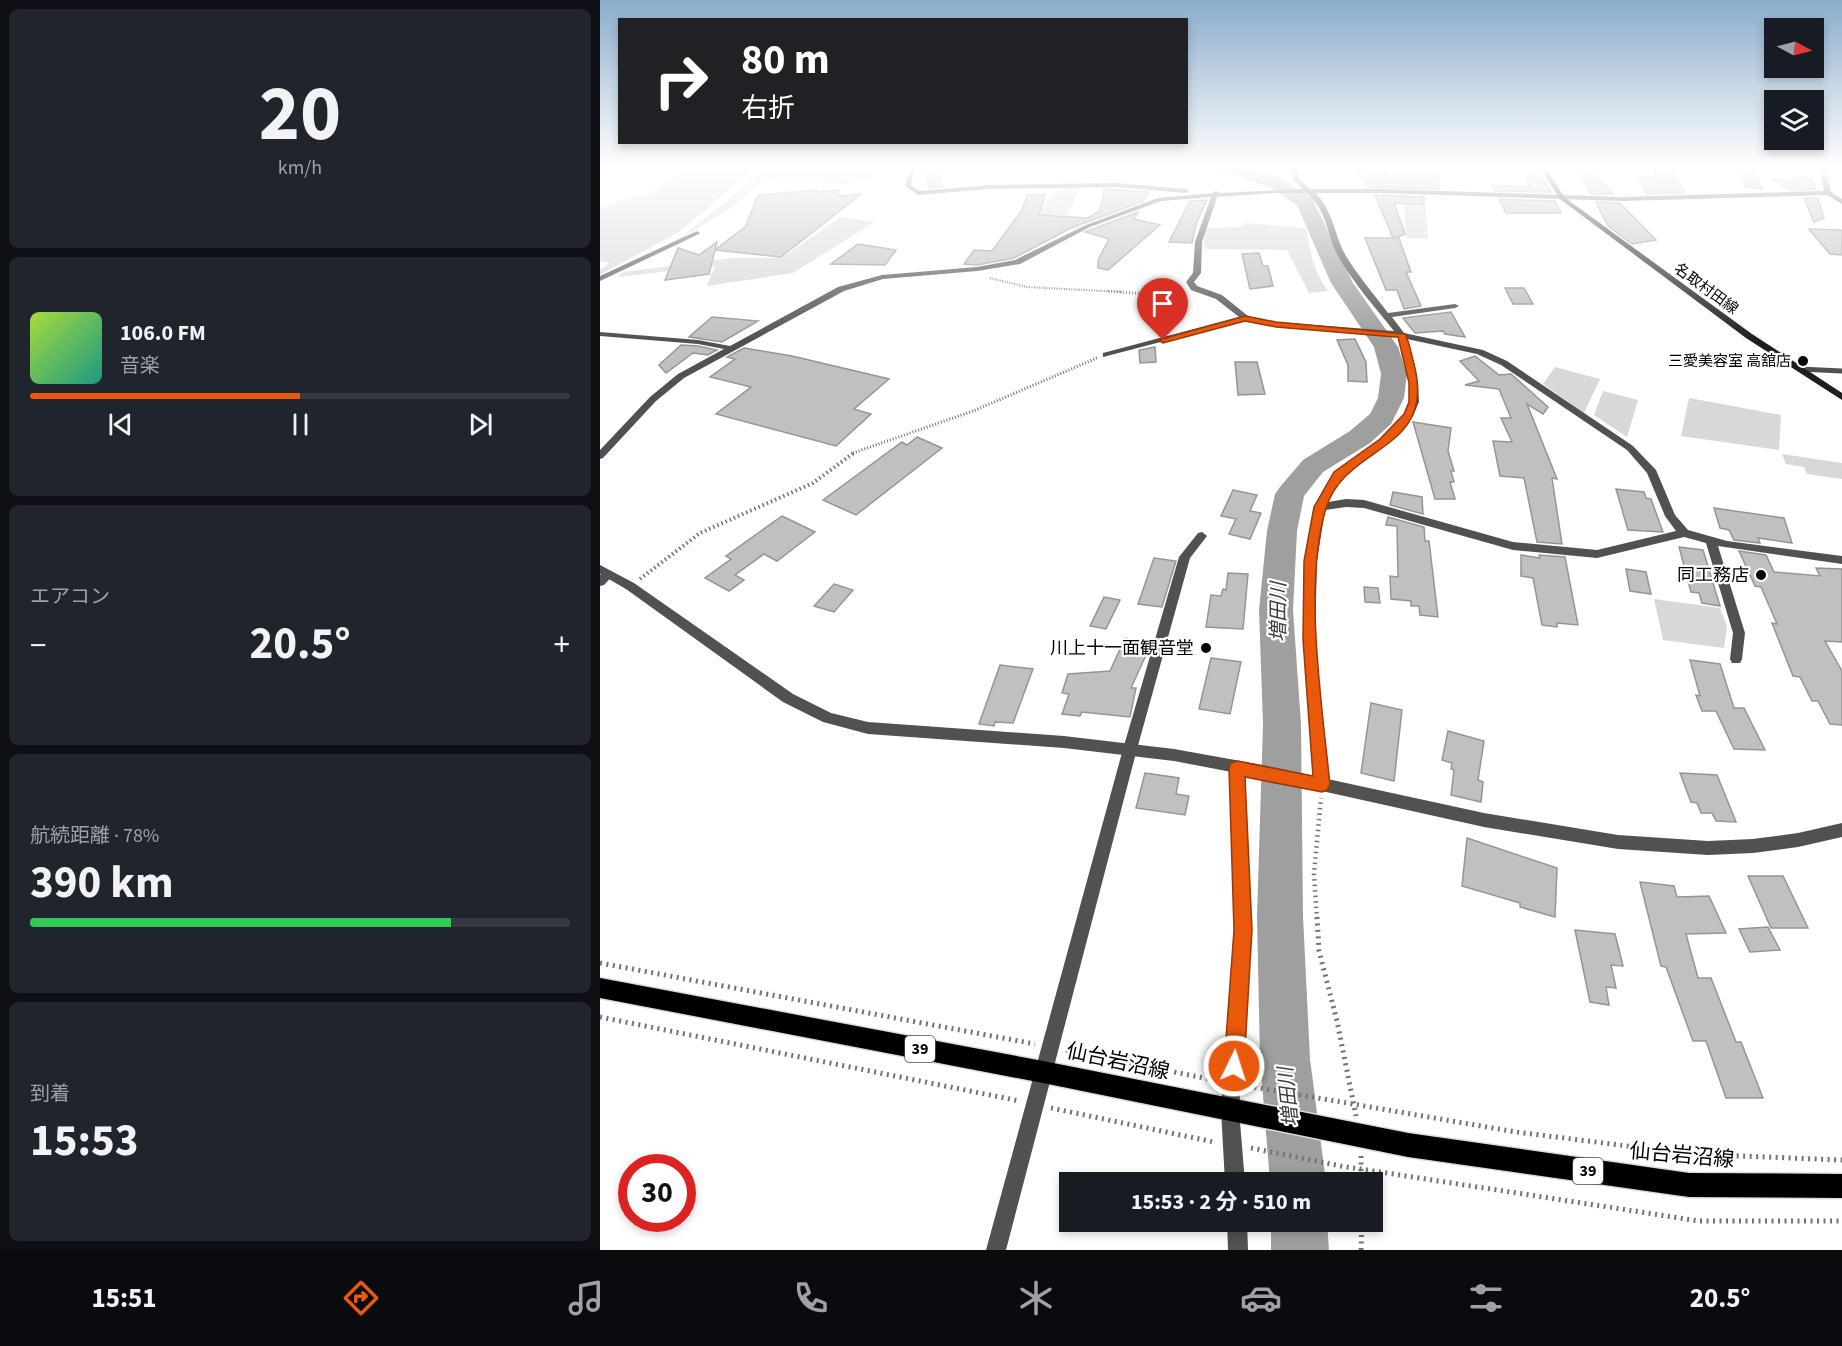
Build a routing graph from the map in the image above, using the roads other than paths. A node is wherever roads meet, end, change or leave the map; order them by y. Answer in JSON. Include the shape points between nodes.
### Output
{"nodes":[{"id":1,"x":1095,"y":223,"type":"edge"},
{"id":2,"x":1202,"y":223,"type":"edge"},
{"id":3,"x":1330,"y":223,"type":"edge"},
{"id":4,"x":1596,"y":223,"type":"edge"},
{"id":5,"x":697,"y":233,"type":"dead end"},
{"id":6,"x":600,"y":279,"type":"edge"},
{"id":7,"x":1455,"y":306,"type":"dead end"},
{"id":8,"x":1385,"y":316,"type":"junction"},
{"id":9,"x":1245,"y":318,"type":"junction"},
{"id":10,"x":600,"y":334,"type":"edge"},
{"id":11,"x":1399,"y":335,"type":"junction"},
{"id":12,"x":729,"y":348,"type":"junction"},
{"id":13,"x":1106,"y":354,"type":"road end"},
{"id":14,"x":1799,"y":369,"type":"junction"},
{"id":15,"x":1842,"y":371,"type":"edge"},
{"id":16,"x":1842,"y":396,"type":"edge"},
{"id":17,"x":600,"y":456,"type":"edge"},
{"id":18,"x":1320,"y":507,"type":"junction"},
{"id":19,"x":1684,"y":533,"type":"junction"},
{"id":20,"x":1202,"y":536,"type":"dead end"},
{"id":21,"x":1712,"y":541,"type":"junction"},
{"id":22,"x":1842,"y":560,"type":"edge"},
{"id":23,"x":603,"y":575,"type":"edge"},
{"id":24,"x":1736,"y":659,"type":"dead end"},
{"id":25,"x":1130,"y":749,"type":"junction"},
{"id":26,"x":1243,"y":769,"type":"junction"},
{"id":27,"x":1317,"y":784,"type":"junction"},
{"id":28,"x":1842,"y":830,"type":"edge"},
{"id":29,"x":600,"y":987,"type":"edge"},
{"id":30,"x":1043,"y":1072,"type":"junction"},
{"id":31,"x":1235,"y":1111,"type":"junction"},
{"id":32,"x":1234,"y":1172,"type":"edge"},
{"id":33,"x":1842,"y":1186,"type":"edge"},
{"id":34,"x":1237,"y":1232,"type":"edge"},
{"id":35,"x":996,"y":1250,"type":"edge"},
{"id":36,"x":1238,"y":1250,"type":"edge"}],
"edges":[{"from":1,"to":12,"type":"street","via":[[1017,262],[864,281],[841,289]]},
{"from":2,"to":9,"type":"street","via":[[1195,256],[1197,273],[1190,282],[1194,288],[1219,297]]},
{"from":3,"to":8,"type":"street","via":[[1341,254]]},
{"from":4,"to":14,"type":"main road","name":"名取村田線","via":[[1739,330]]},
{"from":5,"to":6,"type":"street"},
{"from":7,"to":8,"type":"street"},
{"from":8,"to":11,"type":"street"},
{"from":9,"to":11,"type":"street"},
{"from":9,"to":13,"type":"street"},
{"from":10,"to":12,"type":"street"},
{"from":11,"to":18,"type":"street","via":[[1414,383],[1414,402],[1408,416],[1384,441],[1338,475]]},
{"from":11,"to":19,"type":"street","via":[[1492,357],[1630,448],[1652,472],[1670,516]]},
{"from":12,"to":17,"type":"street","via":[[681,376],[653,399]]},
{"from":14,"to":15,"type":"lane"},
{"from":14,"to":16,"type":"main road","name":"名取村田線"},
{"from":18,"to":19,"type":"street","via":[[1364,504],[1513,546],[1597,554]]},
{"from":18,"to":27,"type":"street","via":[[1311,561],[1310,640]]},
{"from":19,"to":21,"type":"street"},
{"from":20,"to":25,"type":"street","via":[[1185,556]]},
{"from":21,"to":22,"type":"street"},
{"from":21,"to":24,"type":"street","via":[[1739,633]]},
{"from":23,"to":25,"type":"street","via":[[630,586],[789,698],[828,718],[868,728]]},
{"from":25,"to":26,"type":"street"},
{"from":25,"to":30,"type":"street"},
{"from":26,"to":27,"type":"street"},
{"from":26,"to":31,"type":"street","via":[[1243,930]]},
{"from":27,"to":28,"type":"street","via":[[1572,837],[1647,844],[1752,847]]},
{"from":29,"to":30,"type":"main road","name":"仙台岩沼線","number":"39"},
{"from":30,"to":31,"type":"main road","name":"仙台岩沼線","number":"39"},
{"from":30,"to":35,"type":"street"},
{"from":31,"to":32,"type":"street"},
{"from":31,"to":33,"type":"main road","name":"仙台岩沼線","number":"39","via":[[1408,1145],[1689,1185]]},
{"from":34,"to":36,"type":"street"}]}
